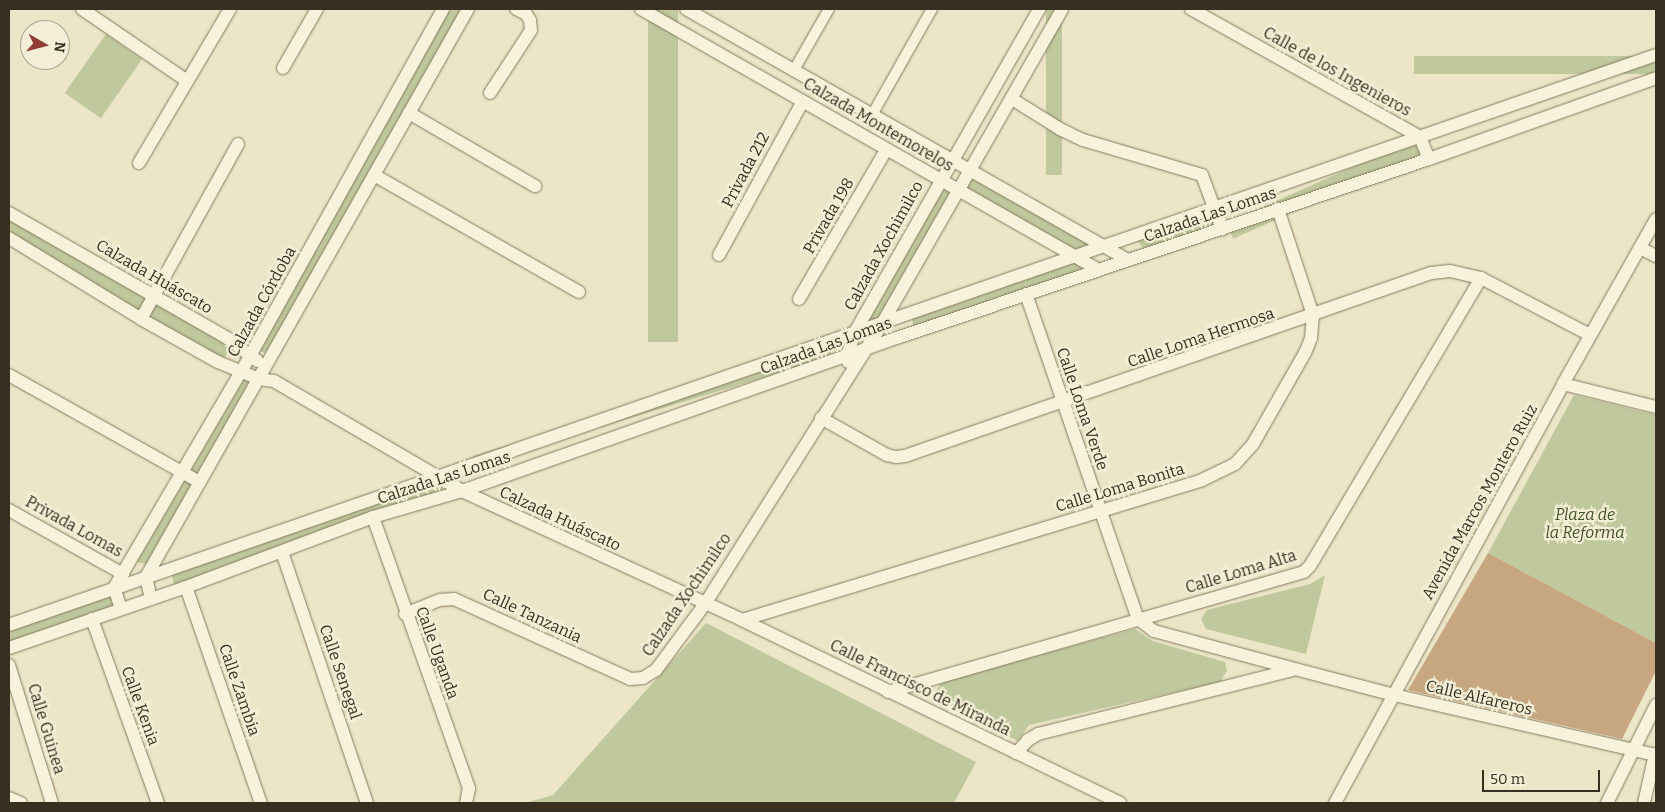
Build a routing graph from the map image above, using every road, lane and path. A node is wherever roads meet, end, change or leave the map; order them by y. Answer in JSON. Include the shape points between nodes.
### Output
{"nodes":[{"id":1,"x":82,"y":9,"type":"edge"},
{"id":2,"x":230,"y":9,"type":"edge"},
{"id":3,"x":317,"y":9,"type":"edge"},
{"id":4,"x":443,"y":9,"type":"edge"},
{"id":5,"x":468,"y":9,"type":"edge"},
{"id":6,"x":516,"y":9,"type":"edge"},
{"id":7,"x":641,"y":9,"type":"edge"},
{"id":8,"x":686,"y":9,"type":"edge"},
{"id":9,"x":829,"y":9,"type":"edge"},
{"id":10,"x":932,"y":9,"type":"edge"},
{"id":11,"x":1038,"y":9,"type":"edge"},
{"id":12,"x":1062,"y":9,"type":"edge"},
{"id":13,"x":1191,"y":9,"type":"edge"},
{"id":14,"x":753,"y":47,"type":"junction"},
{"id":15,"x":1656,"y":55,"type":"edge"},
{"id":16,"x":742,"y":66,"type":"junction"},
{"id":17,"x":283,"y":68,"type":"dead end"},
{"id":18,"x":794,"y":70,"type":"junction"},
{"id":19,"x":1656,"y":78,"type":"edge"},
{"id":20,"x":187,"y":81,"type":"junction"},
{"id":21,"x":490,"y":93,"type":"dead end"},
{"id":22,"x":1012,"y":99,"type":"junction"},
{"id":23,"x":803,"y":101,"type":"junction"},
{"id":24,"x":409,"y":113,"type":"junction"},
{"id":25,"x":872,"y":115,"type":"junction"},
{"id":26,"x":376,"y":130,"type":"junction"},
{"id":27,"x":1420,"y":137,"type":"junction"},
{"id":28,"x":394,"y":140,"type":"junction"},
{"id":29,"x":238,"y":144,"type":"dead end"},
{"id":30,"x":886,"y":150,"type":"junction"},
{"id":31,"x":1429,"y":159,"type":"junction"},
{"id":32,"x":952,"y":160,"type":"junction"},
{"id":33,"x":139,"y":163,"type":"dead end"},
{"id":34,"x":970,"y":170,"type":"junction"},
{"id":35,"x":374,"y":175,"type":"junction"},
{"id":36,"x":940,"y":179,"type":"junction"},
{"id":37,"x":535,"y":186,"type":"dead end"},
{"id":38,"x":958,"y":190,"type":"junction"},
{"id":39,"x":1215,"y":208,"type":"junction"},
{"id":40,"x":1278,"y":209,"type":"junction"},
{"id":41,"x":9,"y":213,"type":"edge"},
{"id":42,"x":1656,"y":219,"type":"edge"},
{"id":43,"x":1222,"y":228,"type":"junction"},
{"id":44,"x":9,"y":238,"type":"edge"},
{"id":45,"x":1104,"y":246,"type":"junction"},
{"id":46,"x":1640,"y":248,"type":"junction"},
{"id":47,"x":719,"y":255,"type":"dead end"},
{"id":48,"x":1074,"y":256,"type":"junction"},
{"id":49,"x":1656,"y":256,"type":"edge"},
{"id":50,"x":1128,"y":260,"type":"junction"},
{"id":51,"x":1098,"y":270,"type":"junction"},
{"id":52,"x":1481,"y":278,"type":"junction"},
{"id":53,"x":579,"y":292,"type":"dead end"},
{"id":54,"x":1026,"y":294,"type":"junction"},
{"id":55,"x":153,"y":296,"type":"junction"},
{"id":56,"x":799,"y":299,"type":"dead end"},
{"id":57,"x":1313,"y":316,"type":"junction"},
{"id":58,"x":141,"y":319,"type":"junction"},
{"id":59,"x":883,"y":322,"type":"junction"},
{"id":60,"x":855,"y":332,"type":"junction"},
{"id":61,"x":1590,"y":335,"type":"junction"},
{"id":62,"x":866,"y":350,"type":"junction"},
{"id":63,"x":250,"y":356,"type":"junction"},
{"id":64,"x":847,"y":356,"type":"junction"},
{"id":65,"x":266,"y":367,"type":"junction"},
{"id":66,"x":241,"y":372,"type":"junction"},
{"id":67,"x":850,"y":374,"type":"junction"},
{"id":68,"x":9,"y":375,"type":"edge"},
{"id":69,"x":259,"y":379,"type":"junction"},
{"id":70,"x":274,"y":381,"type":"junction"},
{"id":71,"x":1563,"y":384,"type":"junction"},
{"id":72,"x":1062,"y":403,"type":"junction"},
{"id":73,"x":1656,"y":407,"type":"edge"},
{"id":74,"x":821,"y":418,"type":"junction"},
{"id":75,"x":182,"y":472,"type":"junction"},
{"id":76,"x":436,"y":477,"type":"junction"},
{"id":77,"x":200,"y":482,"type":"junction"},
{"id":78,"x":462,"y":491,"type":"junction"},
{"id":79,"x":9,"y":510,"type":"edge"},
{"id":80,"x":1100,"y":511,"type":"junction"},
{"id":81,"x":373,"y":518,"type":"junction"},
{"id":82,"x":282,"y":552,"type":"junction"},
{"id":83,"x":123,"y":574,"type":"junction"},
{"id":84,"x":146,"y":577,"type":"junction"},
{"id":85,"x":186,"y":587,"type":"junction"},
{"id":86,"x":114,"y":588,"type":"junction"},
{"id":87,"x":152,"y":599,"type":"junction"},
{"id":88,"x":705,"y":604,"type":"junction"},
{"id":89,"x":121,"y":609,"type":"junction"},
{"id":90,"x":406,"y":614,"type":"junction"},
{"id":91,"x":92,"y":619,"type":"junction"},
{"id":92,"x":1138,"y":619,"type":"junction"},
{"id":93,"x":742,"y":620,"type":"junction"},
{"id":94,"x":9,"y":625,"type":"edge"},
{"id":95,"x":9,"y":648,"type":"edge"},
{"id":96,"x":9,"y":665,"type":"edge"},
{"id":97,"x":1295,"y":669,"type":"junction"},
{"id":98,"x":643,"y":678,"type":"joint"},
{"id":99,"x":888,"y":692,"type":"junction"},
{"id":100,"x":1394,"y":695,"type":"junction"},
{"id":101,"x":1656,"y":705,"type":"edge"},
{"id":102,"x":1634,"y":751,"type":"junction"},
{"id":103,"x":1016,"y":753,"type":"junction"},
{"id":104,"x":1656,"y":754,"type":"edge"},
{"id":105,"x":9,"y":798,"type":"edge"},
{"id":106,"x":467,"y":802,"type":"edge"},
{"id":107,"x":21,"y":803,"type":"edge"},
{"id":108,"x":52,"y":803,"type":"edge"},
{"id":109,"x":158,"y":803,"type":"edge"},
{"id":110,"x":262,"y":803,"type":"edge"},
{"id":111,"x":367,"y":803,"type":"edge"},
{"id":112,"x":1120,"y":803,"type":"edge"},
{"id":113,"x":1335,"y":803,"type":"edge"},
{"id":114,"x":1607,"y":803,"type":"edge"},
{"id":115,"x":1644,"y":803,"type":"edge"}],
"edges":[{"from":1,"to":20,"type":"street"},
{"from":2,"to":20,"type":"street"},
{"from":3,"to":17,"type":"street"},
{"from":4,"to":26,"type":"street","name":"Calzada Córdoba"},
{"from":5,"to":24,"type":"street"},
{"from":6,"to":21,"type":"street","via":[[526,14],[531,30]]},
{"from":7,"to":16,"type":"street","name":"Calzada Montemorelos"},
{"from":8,"to":14,"type":"street","name":"Calzada Montemorelos"},
{"from":9,"to":18,"type":"street"},
{"from":10,"to":25,"type":"street"},
{"from":11,"to":32,"type":"street","name":"Calzada Xochimilco"},
{"from":12,"to":22,"type":"street","name":"Calzada Xochimilco"},
{"from":13,"to":27,"type":"street","name":"Calle de los Ingenieros"},
{"from":14,"to":16,"type":"street"},
{"from":14,"to":18,"type":"street","name":"Calzada Montemorelos"},
{"from":15,"to":27,"type":"street","name":"Calzada Las Lomas"},
{"from":16,"to":23,"type":"street","name":"Calzada Montemorelos"},
{"from":18,"to":25,"type":"street","name":"Calzada Montemorelos"},
{"from":19,"to":31,"type":"street","name":"Calzada Las Lomas"},
{"from":20,"to":33,"type":"street"},
{"from":22,"to":34,"type":"street","name":"Calzada Xochimilco"},
{"from":22,"to":39,"type":"street","via":[[1083,140],[1202,175]]},
{"from":23,"to":30,"type":"street","name":"Calzada Montemorelos"},
{"from":23,"to":47,"type":"street","name":"Privada 212"},
{"from":24,"to":28,"type":"street"},
{"from":24,"to":37,"type":"street"},
{"from":25,"to":32,"type":"street","name":"Calzada Montemorelos"},
{"from":26,"to":28,"type":"street"},
{"from":26,"to":63,"type":"street","name":"Calzada Córdoba"},
{"from":27,"to":31,"type":"street","name":"Calle de los Ingenieros"},
{"from":27,"to":39,"type":"street","name":"Calzada Las Lomas"},
{"from":28,"to":35,"type":"street"},
{"from":29,"to":55,"type":"street"},
{"from":30,"to":36,"type":"street","name":"Calzada Montemorelos"},
{"from":30,"to":56,"type":"street","name":"Privada 198"},
{"from":31,"to":40,"type":"street","name":"Calzada Las Lomas"},
{"from":32,"to":34,"type":"street","name":"Calzada Montemorelos"},
{"from":32,"to":36,"type":"street","name":"Calzada Xochimilco"},
{"from":34,"to":38,"type":"street","name":"Calzada Xochimilco"},
{"from":34,"to":45,"type":"street","name":"Calzada Montemorelos"},
{"from":35,"to":53,"type":"street"},
{"from":35,"to":65,"type":"street"},
{"from":36,"to":38,"type":"street","name":"Calzada Montemorelos"},
{"from":36,"to":60,"type":"street","name":"Calzada Xochimilco"},
{"from":38,"to":48,"type":"street","name":"Calzada Montemorelos"},
{"from":38,"to":59,"type":"street","name":"Calzada Xochimilco"},
{"from":39,"to":43,"type":"street"},
{"from":39,"to":45,"type":"street","name":"Calzada Las Lomas"},
{"from":40,"to":43,"type":"street","name":"Calzada Las Lomas"},
{"from":40,"to":57,"type":"street","name":"Calle Loma Bonita"},
{"from":41,"to":55,"type":"street","name":"Calzada Huáscato"},
{"from":42,"to":46,"type":"street","name":"Avenida Marcos Montero Ruiz"},
{"from":43,"to":50,"type":"street","name":"Calzada Las Lomas"},
{"from":44,"to":58,"type":"street","name":"Calzada Huáscato"},
{"from":45,"to":48,"type":"street","name":"Calzada Las Lomas"},
{"from":45,"to":50,"type":"street","name":"Calzada Montemorelos"},
{"from":46,"to":49,"type":"street"},
{"from":46,"to":61,"type":"street","name":"Avenida Marcos Montero Ruiz"},
{"from":48,"to":51,"type":"street","name":"Calzada Montemorelos"},
{"from":48,"to":59,"type":"street","name":"Calzada Las Lomas"},
{"from":50,"to":51,"type":"street","name":"Calzada Las Lomas"},
{"from":51,"to":54,"type":"street","name":"Calzada Las Lomas"},
{"from":52,"to":57,"type":"street","name":"Calle Loma Hermosa","via":[[1450,271],[1431,273]]},
{"from":52,"to":61,"type":"street","name":"Calle Loma Hermosa"},
{"from":52,"to":92,"type":"street","name":"Calle Loma Alta","via":[[1308,570]]},
{"from":54,"to":62,"type":"street","name":"Calzada Las Lomas"},
{"from":54,"to":72,"type":"street","name":"Calle Loma Verde"},
{"from":55,"to":58,"type":"street"},
{"from":55,"to":63,"type":"street","name":"Calzada Huáscato","via":[[228,338]]},
{"from":57,"to":72,"type":"street","name":"Calle Loma Hermosa"},
{"from":57,"to":80,"type":"street","name":"Calle Loma Bonita","via":[[1311,338],[1305,354],[1253,444],[1241,458],[1226,470],[1202,480]]},
{"from":58,"to":66,"type":"street","name":"Calzada Huáscato"},
{"from":59,"to":60,"type":"street","name":"Calzada Las Lomas"},
{"from":59,"to":62,"type":"street","name":"Calzada Xochimilco"},
{"from":60,"to":64,"type":"street","name":"Calzada Xochimilco"},
{"from":60,"to":76,"type":"street","name":"Calzada Las Lomas"},
{"from":61,"to":71,"type":"street","name":"Avenida Marcos Montero Ruiz"},
{"from":62,"to":64,"type":"street","name":"Calzada Las Lomas"},
{"from":62,"to":67,"type":"street","name":"Calzada Xochimilco"},
{"from":63,"to":65,"type":"street","name":"Calzada Huáscato"},
{"from":63,"to":66,"type":"street","name":"Calzada Córdoba"},
{"from":64,"to":67,"type":"street","name":"Calzada Xochimilco"},
{"from":64,"to":78,"type":"street","name":"Calzada Las Lomas"},
{"from":65,"to":69,"type":"street"},
{"from":65,"to":70,"type":"street","name":"Calzada Huáscato"},
{"from":66,"to":69,"type":"street","name":"Calzada Huáscato"},
{"from":66,"to":75,"type":"street","name":"Calzada Córdoba"},
{"from":67,"to":74,"type":"street","name":"Calzada Xochimilco"},
{"from":68,"to":75,"type":"street"},
{"from":69,"to":70,"type":"street","name":"Calzada Huáscato"},
{"from":69,"to":77,"type":"street"},
{"from":70,"to":76,"type":"street","name":"Calzada Huáscato"},
{"from":71,"to":73,"type":"street"},
{"from":71,"to":100,"type":"street","name":"Avenida Marcos Montero Ruiz"},
{"from":72,"to":74,"type":"street","name":"Calle Loma Hermosa","via":[[896,458]]},
{"from":72,"to":80,"type":"street","name":"Calle Loma Verde"},
{"from":74,"to":88,"type":"street","name":"Calzada Xochimilco"},
{"from":75,"to":77,"type":"street"},
{"from":75,"to":83,"type":"street","name":"Calzada Córdoba"},
{"from":76,"to":78,"type":"street","name":"Calzada Huáscato"},
{"from":76,"to":84,"type":"street","name":"Calzada Las Lomas"},
{"from":77,"to":84,"type":"street"},
{"from":78,"to":81,"type":"street","name":"Calzada Las Lomas"},
{"from":78,"to":88,"type":"street","name":"Calzada Huáscato"},
{"from":79,"to":83,"type":"street","name":"Privada Lomas"},
{"from":80,"to":92,"type":"street","name":"Calle Loma Verde"},
{"from":80,"to":93,"type":"street","name":"Calle Loma Bonita"},
{"from":81,"to":82,"type":"street","name":"Calzada Las Lomas"},
{"from":81,"to":90,"type":"street","name":"Calle Uganda"},
{"from":82,"to":85,"type":"street","name":"Calzada Las Lomas"},
{"from":82,"to":111,"type":"street","name":"Calle Senegal"},
{"from":83,"to":86,"type":"street","name":"Calzada Córdoba"},
{"from":84,"to":86,"type":"street","name":"Calzada Las Lomas"},
{"from":84,"to":87,"type":"street"},
{"from":85,"to":87,"type":"street","name":"Calzada Las Lomas"},
{"from":85,"to":110,"type":"street","name":"Calle Zambia"},
{"from":86,"to":89,"type":"street"},
{"from":86,"to":94,"type":"street","name":"Calzada Las Lomas"},
{"from":87,"to":89,"type":"street","name":"Calzada Las Lomas"},
{"from":88,"to":93,"type":"street","name":"Calle Francisco de Miranda"},
{"from":88,"to":98,"type":"street","name":"Calzada Xochimilco","via":[[656,670]]},
{"from":89,"to":91,"type":"street","name":"Calzada Las Lomas"},
{"from":90,"to":98,"type":"street","name":"Calle Tanzania","via":[[440,600],[454,599],[630,679]]},
{"from":90,"to":106,"type":"street","name":"Calle Uganda","via":[[469,788]]},
{"from":91,"to":95,"type":"street","name":"Calzada Las Lomas"},
{"from":91,"to":109,"type":"street","name":"Calle Kenia"},
{"from":92,"to":97,"type":"street","name":"Calle Alfareros","via":[[1154,631]]},
{"from":92,"to":99,"type":"street","name":"Calle Loma Alta"},
{"from":93,"to":99,"type":"street","name":"Calle Francisco de Miranda"},
{"from":96,"to":108,"type":"street","name":"Calle Guinea"},
{"from":97,"to":100,"type":"street","name":"Calle Alfareros"},
{"from":97,"to":103,"type":"street","name":"Calle Alfareros","via":[[1038,734]]},
{"from":99,"to":103,"type":"street","name":"Calle Francisco de Miranda"},
{"from":100,"to":102,"type":"street","name":"Calle Alfareros"},
{"from":100,"to":113,"type":"street","name":"Avenida Marcos Montero Ruiz"},
{"from":101,"to":102,"type":"street"},
{"from":102,"to":104,"type":"street","name":"Calle Alfareros"},
{"from":102,"to":114,"type":"street"},
{"from":103,"to":112,"type":"street","name":"Calle Francisco de Miranda"},
{"from":104,"to":115,"type":"street"},
{"from":105,"to":107,"type":"street"}]}
